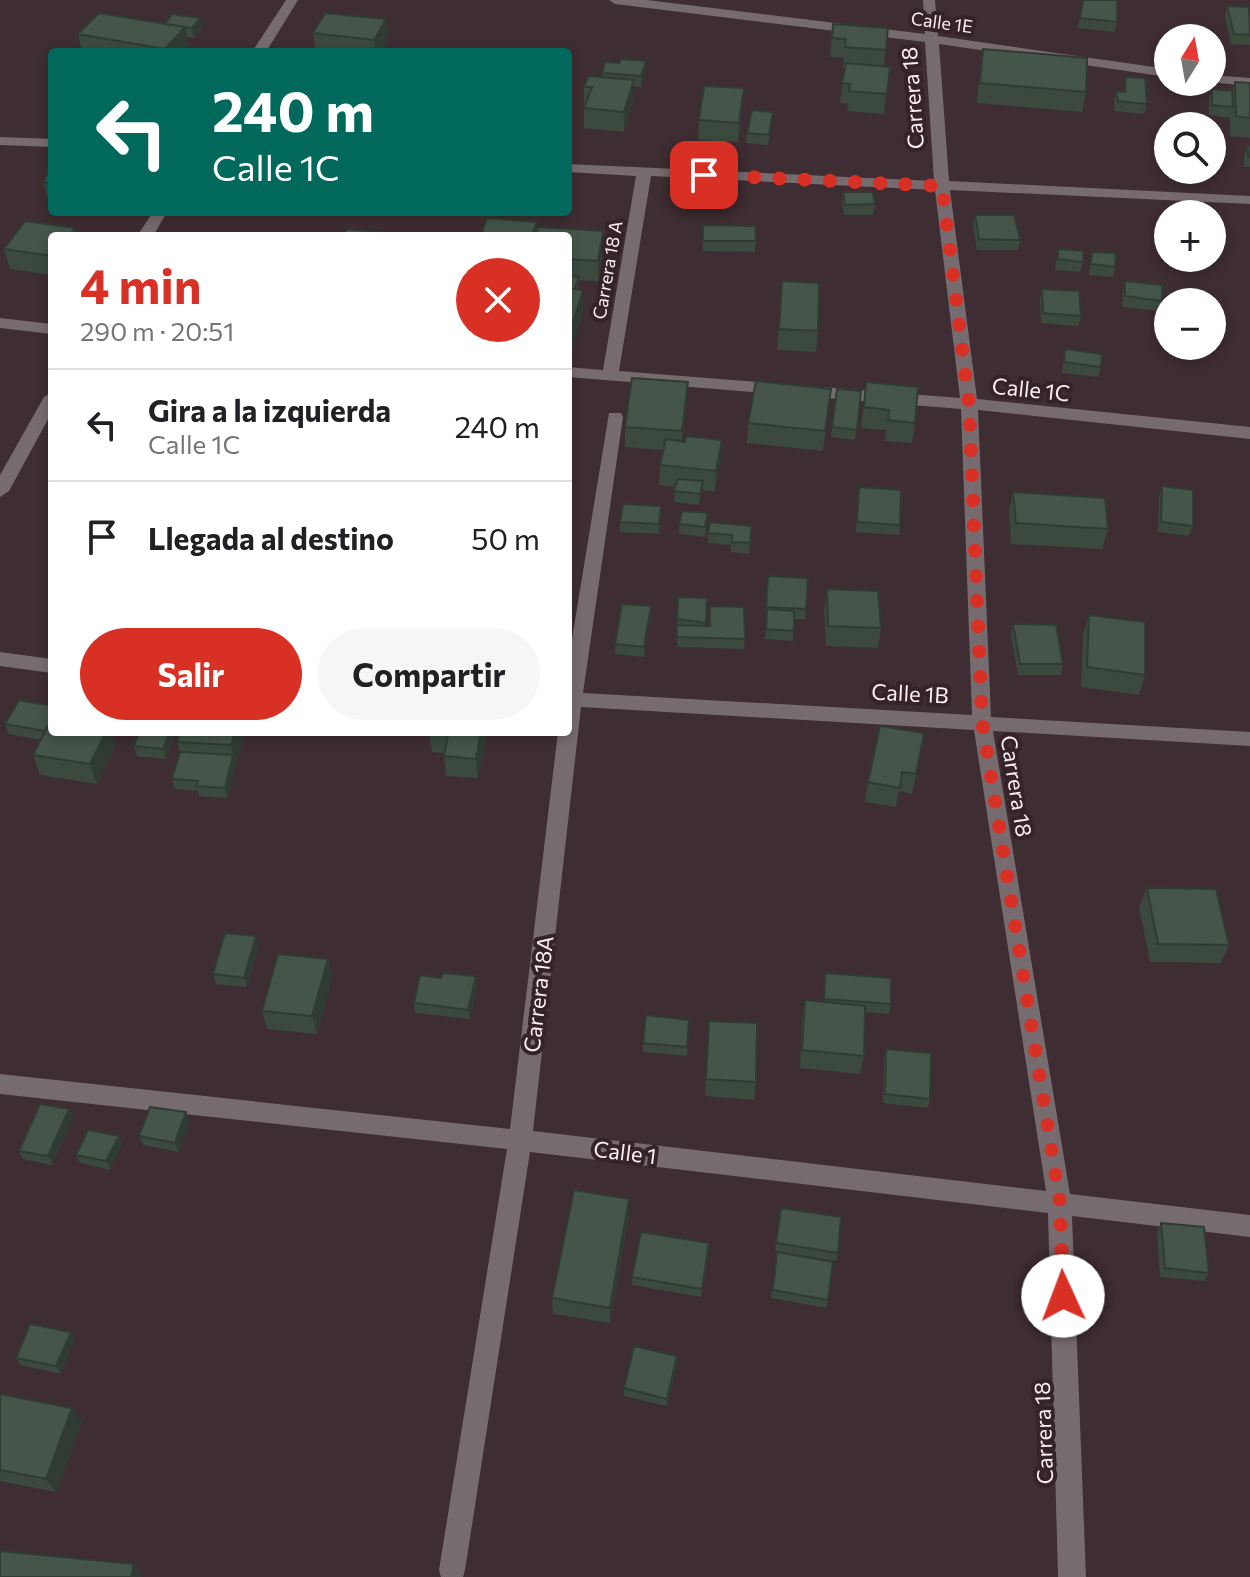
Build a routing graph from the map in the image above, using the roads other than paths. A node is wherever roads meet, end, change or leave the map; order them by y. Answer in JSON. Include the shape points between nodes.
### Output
{"nodes":[{"id":1,"x":292,"y":0,"type":"edge"},
{"id":2,"x":615,"y":0,"type":"edge"},
{"id":3,"x":929,"y":0,"type":"edge"},
{"id":4,"x":933,"y":39,"type":"junction"},
{"id":5,"x":262,"y":48,"type":"edge"},
{"id":6,"x":1154,"y":71,"type":"edge"},
{"id":7,"x":1226,"y":80,"type":"edge"},
{"id":8,"x":1250,"y":82,"type":"edge"},
{"id":9,"x":0,"y":141,"type":"edge"},
{"id":10,"x":48,"y":143,"type":"edge"},
{"id":11,"x":572,"y":168,"type":"edge"},
{"id":12,"x":644,"y":172,"type":"junction"},
{"id":13,"x":942,"y":186,"type":"junction"},
{"id":14,"x":1250,"y":200,"type":"edge"},
{"id":15,"x":0,"y":323,"type":"edge"},
{"id":16,"x":48,"y":329,"type":"edge"},
{"id":17,"x":572,"y":372,"type":"edge"},
{"id":18,"x":610,"y":375,"type":"junction"},
{"id":19,"x":48,"y":404,"type":"edge"},
{"id":20,"x":969,"y":404,"type":"junction"},
{"id":21,"x":615,"y":417,"type":"dead end"},
{"id":22,"x":1250,"y":433,"type":"edge"},
{"id":23,"x":0,"y":491,"type":"edge"},
{"id":24,"x":0,"y":659,"type":"edge"},
{"id":25,"x":48,"y":665,"type":"edge"},
{"id":26,"x":572,"y":686,"type":"edge"},
{"id":27,"x":572,"y":699,"type":"edge"},
{"id":28,"x":982,"y":721,"type":"junction"},
{"id":29,"x":566,"y":736,"type":"edge"},
{"id":30,"x":1250,"y":739,"type":"edge"},
{"id":31,"x":0,"y":1084,"type":"edge"},
{"id":32,"x":520,"y":1140,"type":"junction"},
{"id":33,"x":1060,"y":1202,"type":"junction"},
{"id":34,"x":1250,"y":1226,"type":"edge"},
{"id":35,"x":452,"y":1570,"type":"dead end"},
{"id":36,"x":1072,"y":1577,"type":"edge"}],
"edges":[{"from":1,"to":5,"type":"street"},
{"from":2,"to":4,"type":"street","name":"Calle 1E"},
{"from":3,"to":4,"type":"street","name":"Carrera 18"},
{"from":4,"to":6,"type":"street","name":"Calle 1E"},
{"from":4,"to":13,"type":"street","name":"Carrera 18"},
{"from":7,"to":8,"type":"street"},
{"from":9,"to":10,"type":"street"},
{"from":11,"to":12,"type":"street"},
{"from":12,"to":13,"type":"street"},
{"from":12,"to":18,"type":"street","name":"Carrera 18 A"},
{"from":13,"to":14,"type":"street"},
{"from":13,"to":20,"type":"street","name":"Carrera 18"},
{"from":15,"to":16,"type":"street"},
{"from":17,"to":18,"type":"street","name":"Calle 1C"},
{"from":18,"to":20,"type":"street","name":"Calle 1C"},
{"from":19,"to":23,"type":"street"},
{"from":20,"to":22,"type":"street","name":"Calle 1C"},
{"from":20,"to":28,"type":"street","name":"Carrera 18"},
{"from":21,"to":26,"type":"street","name":"Carrera 18A"},
{"from":24,"to":25,"type":"street"},
{"from":27,"to":28,"type":"street","name":"Calle 1B"},
{"from":28,"to":30,"type":"street","name":"Calle 1B"},
{"from":28,"to":33,"type":"street","name":"Carrera 18"},
{"from":29,"to":32,"type":"street","name":"Carrera 18A"},
{"from":31,"to":32,"type":"street","name":"Calle 1"},
{"from":32,"to":33,"type":"street","name":"Calle 1"},
{"from":32,"to":35,"type":"street","name":"Carrera 18A"},
{"from":33,"to":34,"type":"street","name":"Calle 1"},
{"from":33,"to":36,"type":"street","name":"Carrera 18"}]}
